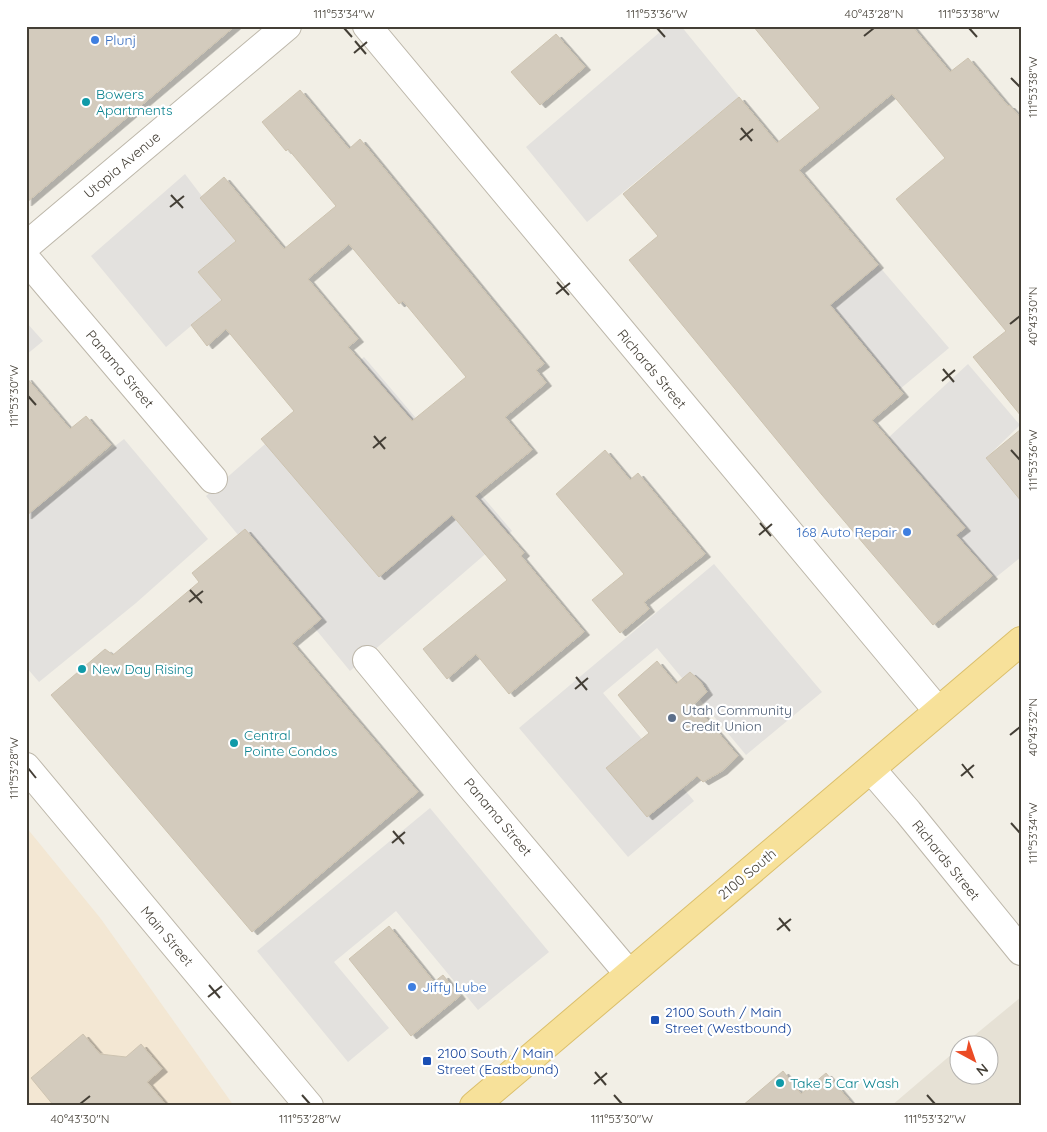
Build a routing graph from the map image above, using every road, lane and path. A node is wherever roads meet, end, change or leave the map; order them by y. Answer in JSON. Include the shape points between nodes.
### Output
{"nodes":[{"id":1,"x":287,"y":26,"type":"edge"},
{"id":2,"x":367,"y":26,"type":"edge"},
{"id":3,"x":26,"y":246,"type":"edge"},
{"id":4,"x":26,"y":259,"type":"edge"},
{"id":5,"x":213,"y":479,"type":"dead end"},
{"id":6,"x":1021,"y":641,"type":"edge"},
{"id":7,"x":367,"y":660,"type":"dead end"},
{"id":8,"x":938,"y":712,"type":"junction"},
{"id":9,"x":26,"y":767,"type":"edge"},
{"id":10,"x":871,"y":769,"type":"junction"},
{"id":11,"x":1021,"y":951,"type":"edge"},
{"id":12,"x":629,"y":974,"type":"junction"},
{"id":13,"x":309,"y":1106,"type":"edge"},
{"id":14,"x":474,"y":1106,"type":"edge"}],
"edges":[{"from":1,"to":3,"type":"street","name":"Utopia Avenue"},
{"from":2,"to":8,"type":"street","name":"Richards Street"},
{"from":4,"to":5,"type":"street","name":"Panama Street"},
{"from":6,"to":8,"type":"main road","name":"2100 South"},
{"from":7,"to":12,"type":"street","name":"Panama Street"},
{"from":8,"to":10,"type":"main road","name":"2100 South"},
{"from":9,"to":13,"type":"street","name":"Main Street"},
{"from":10,"to":11,"type":"street","name":"Richards Street"},
{"from":10,"to":12,"type":"main road","name":"2100 South"},
{"from":12,"to":14,"type":"main road","name":"2100 South"}]}
